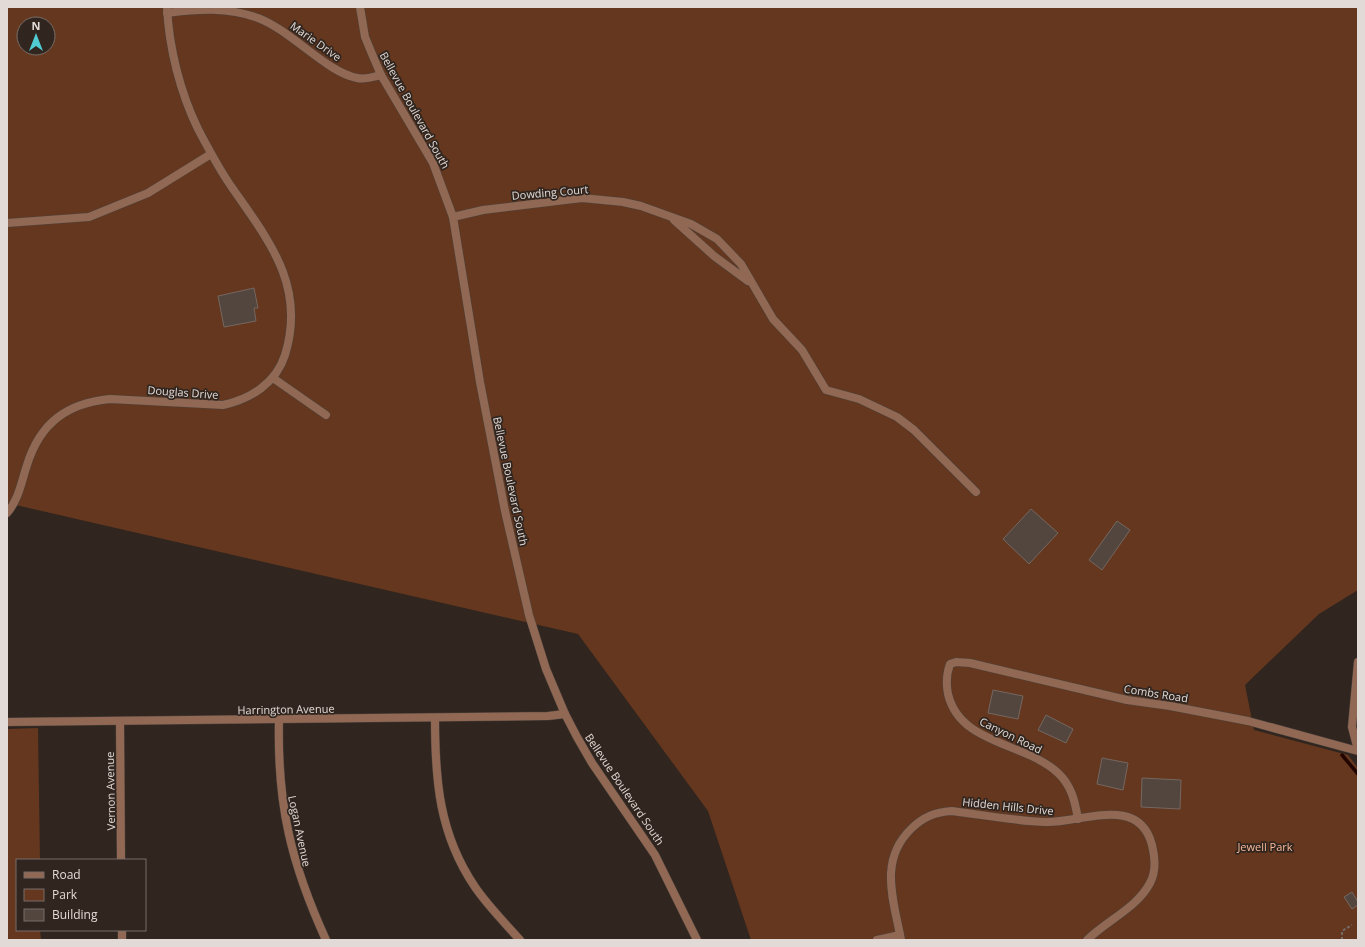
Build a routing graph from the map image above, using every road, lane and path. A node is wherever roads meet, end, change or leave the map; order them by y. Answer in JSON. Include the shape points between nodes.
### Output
{"nodes":[{"id":1,"x":360,"y":7,"type":"edge"},
{"id":2,"x":167,"y":10,"type":"edge"},
{"id":3,"x":381,"y":75,"type":"junction"},
{"id":4,"x":212,"y":154,"type":"junction"},
{"id":5,"x":453,"y":217,"type":"junction"},
{"id":6,"x":670,"y":217,"type":"junction"},
{"id":7,"x":7,"y":223,"type":"edge"},
{"id":8,"x":753,"y":284,"type":"junction"},
{"id":9,"x":273,"y":378,"type":"junction"},
{"id":10,"x":326,"y":415,"type":"dead end"},
{"id":11,"x":976,"y":492,"type":"dead end"},
{"id":12,"x":7,"y":513,"type":"edge"},
{"id":13,"x":1358,"y":662,"type":"edge"},
{"id":14,"x":950,"y":664,"type":"joint"},
{"id":15,"x":565,"y":714,"type":"junction"},
{"id":16,"x":435,"y":718,"type":"junction"},
{"id":17,"x":279,"y":720,"type":"junction"},
{"id":18,"x":7,"y":722,"type":"edge"},
{"id":19,"x":120,"y":722,"type":"junction"},
{"id":20,"x":1358,"y":750,"type":"edge"},
{"id":21,"x":1078,"y":819,"type":"junction"},
{"id":22,"x":121,"y":859,"type":"edge"},
{"id":23,"x":1352,"y":925,"type":"dead end"},
{"id":24,"x":900,"y":937,"type":"edge"},
{"id":25,"x":326,"y":940,"type":"edge"},
{"id":26,"x":520,"y":940,"type":"edge"},
{"id":27,"x":697,"y":940,"type":"edge"},
{"id":28,"x":877,"y":940,"type":"edge"},
{"id":29,"x":1087,"y":940,"type":"edge"},
{"id":30,"x":1342,"y":940,"type":"edge"}],
"edges":[{"from":1,"to":3,"type":"street","name":"Bellevue Boulevard South","via":[[365,37]]},
{"from":2,"to":3,"type":"street","name":"Marie Drive","via":[[241,13],[276,26],[347,75],[369,79]]},
{"from":2,"to":4,"type":"street","name":"Douglas Drive","via":[[176,66],[198,128]]},
{"from":3,"to":5,"type":"street","name":"Bellevue Boulevard South","via":[[433,163]]},
{"from":4,"to":7,"type":"street","via":[[148,193],[89,217]]},
{"from":4,"to":9,"type":"street","name":"Douglas Drive","via":[[272,246],[285,274],[291,303],[290,334],[283,362]]},
{"from":5,"to":6,"type":"street","name":"Dowding Court","via":[[483,210],[582,198],[623,202]]},
{"from":5,"to":15,"type":"street","name":"Bellevue Boulevard South","via":[[480,382],[505,511],[537,642]]},
{"from":6,"to":8,"type":"street","name":"Dowding Court","via":[[714,256]]},
{"from":6,"to":8,"type":"street","name":"Dowding Court","via":[[697,227],[717,239],[740,264]]},
{"from":8,"to":11,"type":"street","name":"Dowding Court","via":[[773,319],[802,350],[826,390],[859,399],[897,416]]},
{"from":9,"to":10,"type":"street"},
{"from":9,"to":12,"type":"street","name":"Douglas Drive","via":[[250,396],[223,405],[110,399],[74,407],[49,424],[36,441],[19,494]]},
{"from":13,"to":20,"type":"street","via":[[1352,727]]},
{"from":14,"to":20,"type":"street","name":"Combs Road","via":[[970,663],[1127,700],[1248,721]]},
{"from":14,"to":21,"type":"street","name":"Canyon Road","via":[[946,679],[954,712],[962,721],[994,741],[1047,764],[1058,773],[1076,802]]},
{"from":15,"to":16,"type":"street","name":"Harrington Avenue"},
{"from":15,"to":27,"type":"street","name":"Bellevue Boulevard South","via":[[592,763],[655,855]]},
{"from":16,"to":17,"type":"street","name":"Harrington Avenue"},
{"from":16,"to":26,"type":"street","via":[[438,792],[452,841],[462,865],[476,888]]},
{"from":17,"to":19,"type":"street","name":"Harrington Avenue"},
{"from":17,"to":25,"type":"street","name":"Logan Avenue","via":[[278,761],[288,834],[297,872]]},
{"from":18,"to":19,"type":"street","name":"Harrington Avenue"},
{"from":19,"to":22,"type":"street","name":"Vernon Avenue"},
{"from":21,"to":24,"type":"street","name":"Hidden Hills Drive","via":[[1042,822],[952,811],[922,819],[898,844],[891,865],[892,890]]},
{"from":21,"to":29,"type":"street","name":"Hidden Hills Drive","via":[[1113,814],[1132,818],[1146,831],[1154,855],[1153,876],[1144,892]]},
{"from":23,"to":30,"type":"path","via":[[1342,931]]},
{"from":24,"to":28,"type":"street","name":"Hidden Hills Drive"}]}
